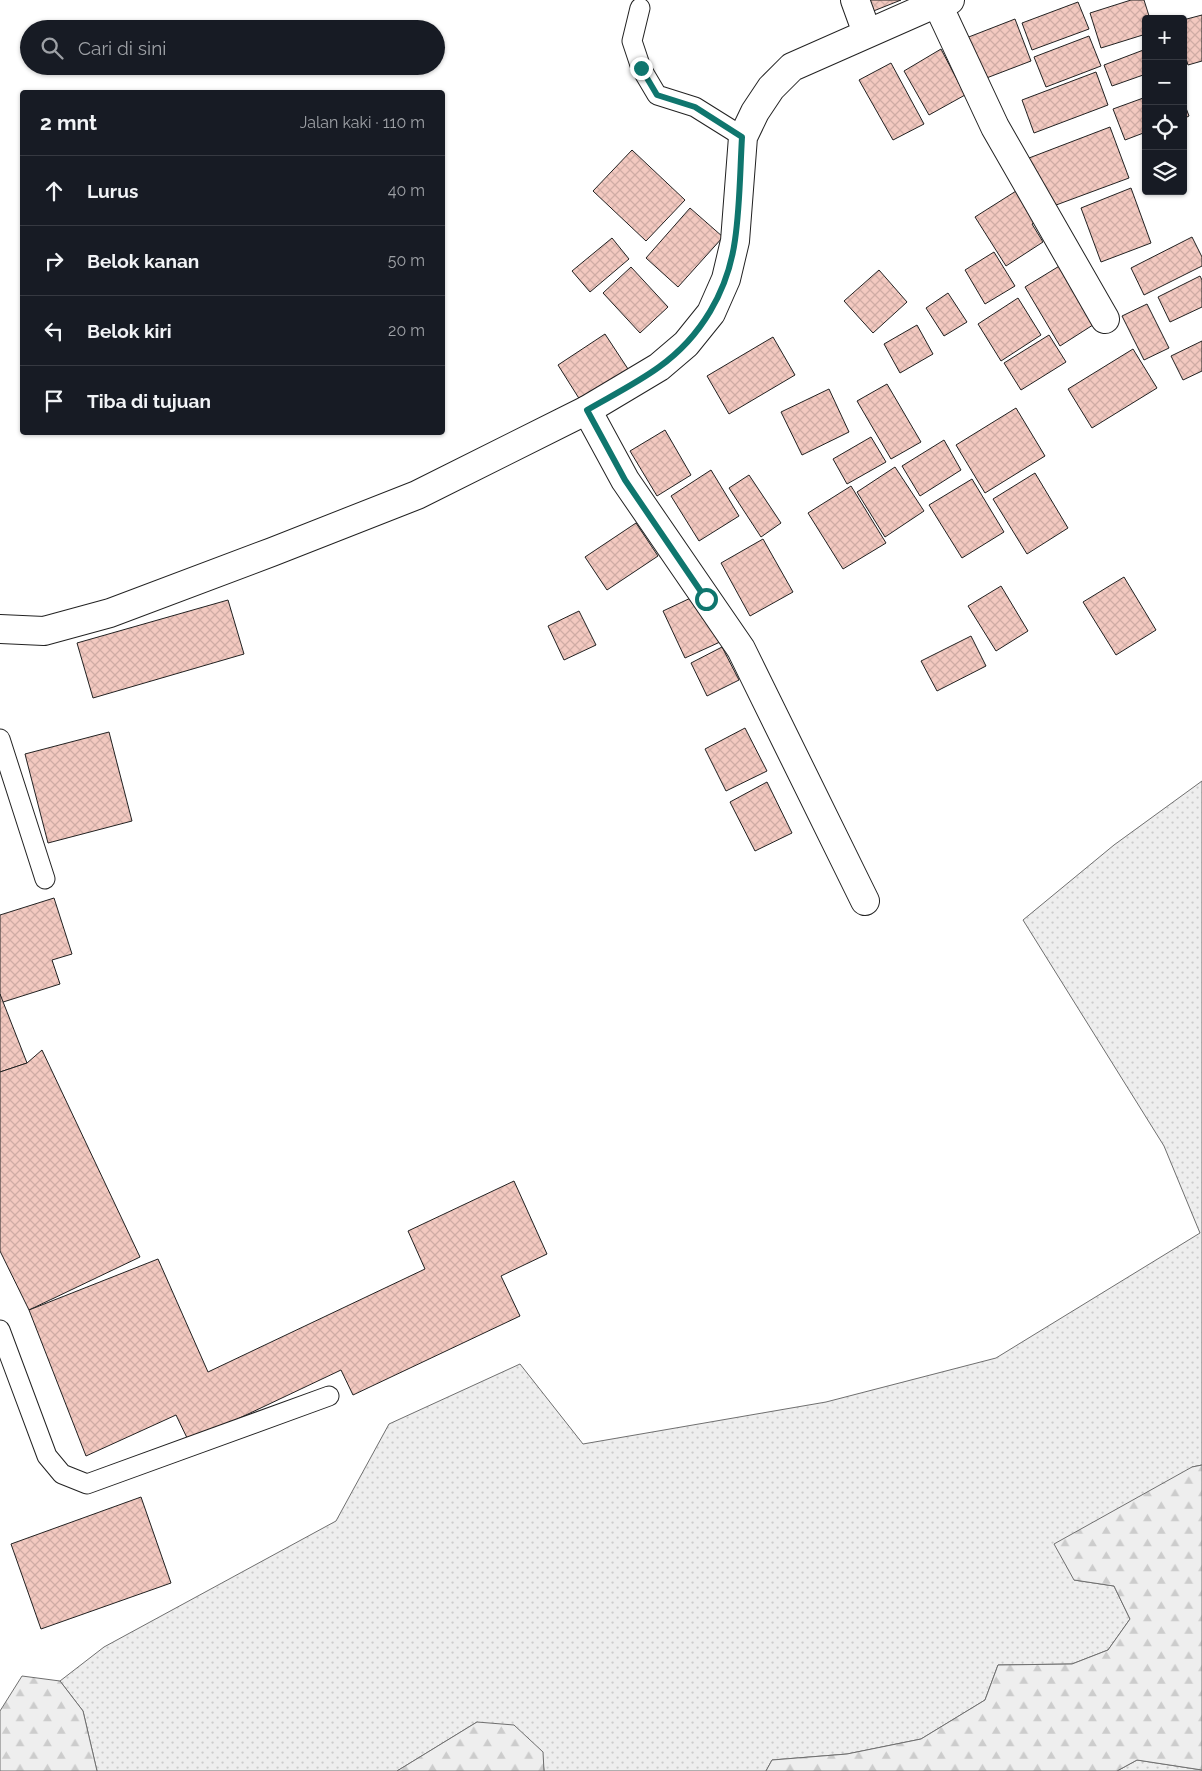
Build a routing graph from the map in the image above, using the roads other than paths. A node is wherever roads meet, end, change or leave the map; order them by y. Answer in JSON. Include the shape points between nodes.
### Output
{"nodes":[{"id":1,"x":856,"y":0,"type":"edge"},
{"id":2,"x":943,"y":2,"type":"edge"},
{"id":3,"x":640,"y":8,"type":"dead end"},
{"id":4,"x":868,"y":34,"type":"junction"},
{"id":5,"x":742,"y":137,"type":"junction"},
{"id":6,"x":1106,"y":319,"type":"dead end"},
{"id":7,"x":587,"y":410,"type":"junction"},
{"id":8,"x":0,"y":629,"type":"edge"},
{"id":9,"x":0,"y":739,"type":"edge"},
{"id":10,"x":45,"y":879,"type":"dead end"},
{"id":11,"x":865,"y":900,"type":"dead end"},
{"id":12,"x":0,"y":1330,"type":"edge"},
{"id":13,"x":330,"y":1396,"type":"dead end"}],
"edges":[{"from":1,"to":4,"type":"street"},
{"from":2,"to":4,"type":"street"},
{"from":2,"to":6,"type":"street","via":[[995,127]]},
{"from":3,"to":5,"type":"lane","via":[[632,41],[641,68],[657,95],[695,107]]},
{"from":4,"to":5,"type":"street","via":[[792,67],[771,88]]},
{"from":5,"to":7,"type":"street","via":[[735,240],[726,279],[711,313],[686,344],[659,367]]},
{"from":7,"to":8,"type":"street","via":[[417,495],[110,613],[44,632]]},
{"from":7,"to":11,"type":"street","via":[[625,480],[741,649]]},
{"from":9,"to":10,"type":"lane"},
{"from":12,"to":13,"type":"lane","via":[[47,1456],[62,1474],[87,1484]]}]}
